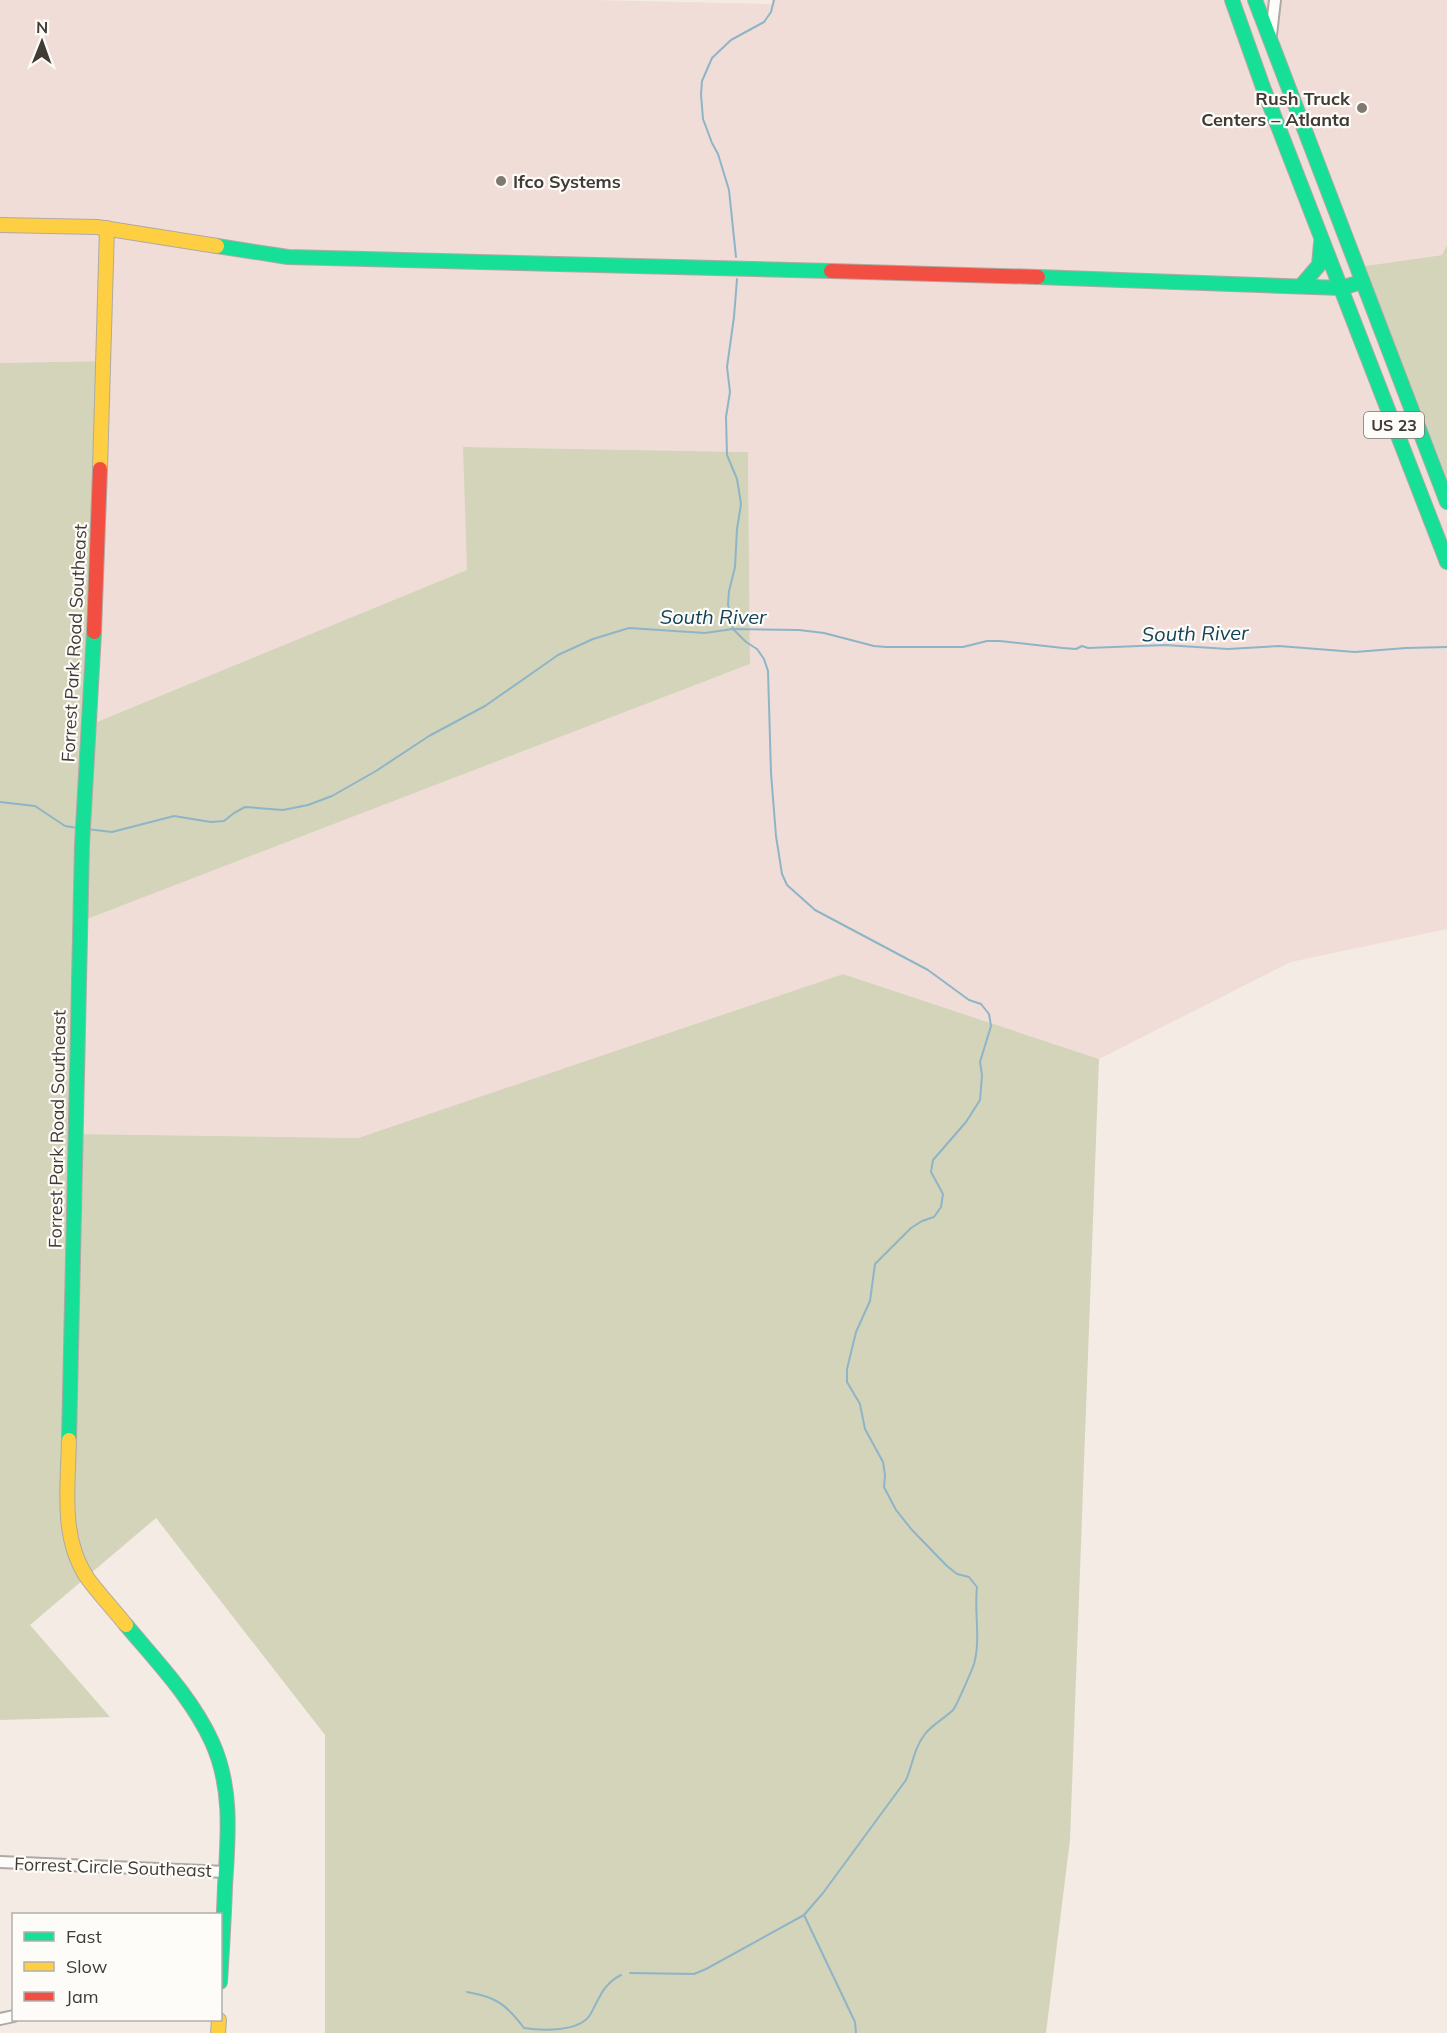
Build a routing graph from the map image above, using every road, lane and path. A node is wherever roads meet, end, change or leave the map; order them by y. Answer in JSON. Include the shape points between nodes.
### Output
{"nodes":[{"id":1,"x":1232,"y":0,"type":"edge"},
{"id":2,"x":1255,"y":0,"type":"edge"},
{"id":3,"x":1275,"y":0,"type":"edge"},
{"id":4,"x":1270,"y":44,"type":"junction"},
{"id":5,"x":0,"y":225,"type":"edge"},
{"id":6,"x":107,"y":228,"type":"junction"},
{"id":7,"x":1322,"y":239,"type":"junction"},
{"id":8,"x":1361,"y":282,"type":"junction"},
{"id":9,"x":1301,"y":286,"type":"junction"},
{"id":10,"x":1341,"y":288,"type":"junction"},
{"id":11,"x":1447,"y":502,"type":"edge"},
{"id":12,"x":1447,"y":562,"type":"edge"},
{"id":13,"x":0,"y":1862,"type":"edge"},
{"id":14,"x":226,"y":1872,"type":"junction"},
{"id":15,"x":222,"y":1945,"type":"edge"}],
"edges":[{"from":1,"to":7,"type":"main road","number":"US 23"},
{"from":2,"to":4,"type":"main road","number":"US 23"},
{"from":3,"to":4,"type":"street"},
{"from":4,"to":8,"type":"main road","number":"US 23"},
{"from":5,"to":6,"type":"main road"},
{"from":6,"to":9,"type":"main road","via":[[288,257]]},
{"from":6,"to":14,"type":"main road","name":"Forrest Park Road Southeast","via":[[97,573],[83,810],[67,1512],[73,1546],[87,1576],[187,1699],[214,1744],[227,1794]]},
{"from":7,"to":9,"type":"main road","via":[[1319,265]]},
{"from":7,"to":10,"type":"main road","number":"US 23"},
{"from":8,"to":10,"type":"main road"},
{"from":8,"to":11,"type":"main road","number":"US 23"},
{"from":9,"to":10,"type":"main road"},
{"from":10,"to":12,"type":"main road","number":"US 23"},
{"from":13,"to":14,"type":"street","name":"Forrest Circle Southeast"},
{"from":14,"to":15,"type":"main road","name":"Forrest Park Road Southeast"}]}
